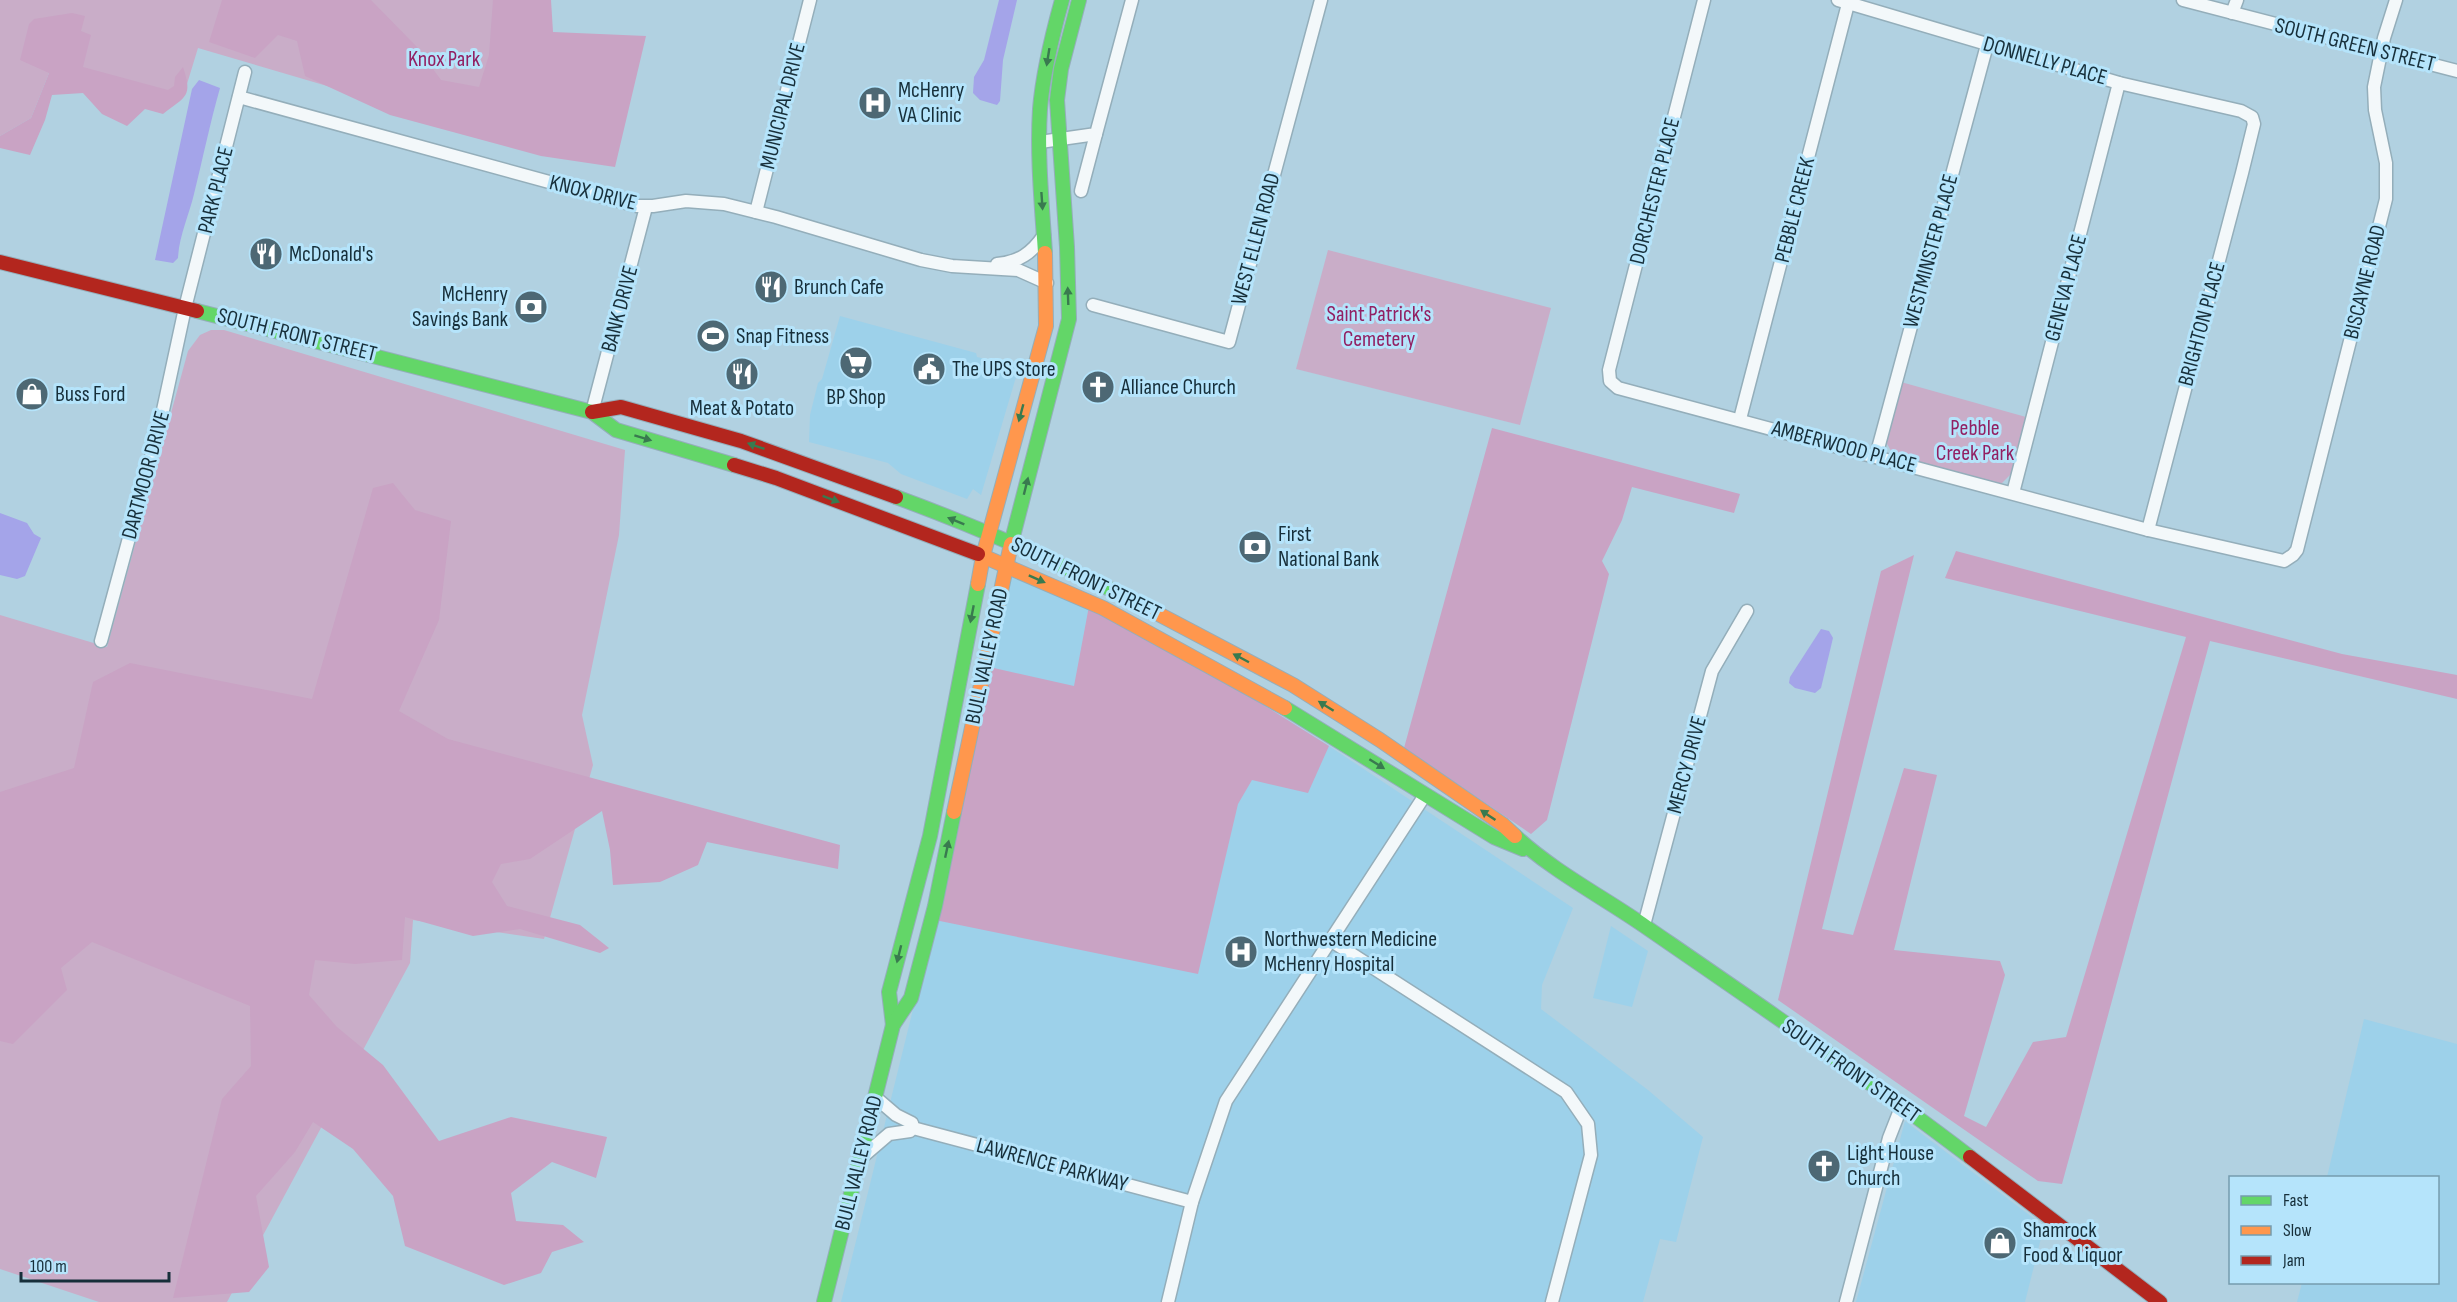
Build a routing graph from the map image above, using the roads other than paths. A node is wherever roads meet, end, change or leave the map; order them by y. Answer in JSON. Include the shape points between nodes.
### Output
{"nodes":[{"id":1,"x":810,"y":0,"type":"edge"},
{"id":2,"x":1062,"y":0,"type":"edge"},
{"id":3,"x":1079,"y":0,"type":"edge"},
{"id":4,"x":1132,"y":0,"type":"edge"},
{"id":5,"x":1321,"y":0,"type":"edge"},
{"id":6,"x":1704,"y":0,"type":"edge"},
{"id":7,"x":2183,"y":0,"type":"edge"},
{"id":8,"x":2237,"y":0,"type":"edge"},
{"id":9,"x":2396,"y":0,"type":"edge"},
{"id":10,"x":1845,"y":1,"type":"edge"},
{"id":11,"x":2232,"y":13,"type":"junction"},
{"id":12,"x":1987,"y":45,"type":"junction"},
{"id":13,"x":2381,"y":51,"type":"junction"},
{"id":14,"x":2457,"y":71,"type":"edge"},
{"id":15,"x":246,"y":72,"type":"dead end"},
{"id":16,"x":2119,"y":82,"type":"junction"},
{"id":17,"x":239,"y":97,"type":"junction"},
{"id":18,"x":2252,"y":117,"type":"joint"},
{"id":19,"x":1096,"y":134,"type":"junction"},
{"id":20,"x":1058,"y":140,"type":"junction"},
{"id":21,"x":1040,"y":142,"type":"junction"},
{"id":22,"x":1082,"y":190,"type":"dead end"},
{"id":23,"x":646,"y":207,"type":"junction"},
{"id":24,"x":756,"y":212,"type":"junction"},
{"id":25,"x":1044,"y":235,"type":"junction"},
{"id":26,"x":0,"y":262,"type":"edge"},
{"id":27,"x":985,"y":267,"type":"junction"},
{"id":28,"x":1047,"y":283,"type":"junction"},
{"id":29,"x":1093,"y":304,"type":"dead end"},
{"id":30,"x":185,"y":308,"type":"junction"},
{"id":31,"x":1610,"y":381,"type":"joint"},
{"id":32,"x":592,"y":412,"type":"junction"},
{"id":33,"x":1740,"y":419,"type":"junction"},
{"id":34,"x":1876,"y":456,"type":"junction"},
{"id":35,"x":2013,"y":493,"type":"junction"},
{"id":36,"x":2148,"y":530,"type":"junction"},
{"id":37,"x":988,"y":534,"type":"junction"},
{"id":38,"x":1011,"y":542,"type":"junction"},
{"id":39,"x":983,"y":556,"type":"junction"},
{"id":40,"x":2289,"y":559,"type":"joint"},
{"id":41,"x":1005,"y":566,"type":"junction"},
{"id":42,"x":1747,"y":611,"type":"dead end"},
{"id":43,"x":101,"y":641,"type":"dead end"},
{"id":44,"x":1425,"y":795,"type":"junction"},
{"id":45,"x":1533,"y":853,"type":"junction"},
{"id":46,"x":1644,"y":925,"type":"junction"},
{"id":47,"x":1330,"y":940,"type":"junction"},
{"id":48,"x":893,"y":1024,"type":"junction"},
{"id":49,"x":875,"y":1097,"type":"junction"},
{"id":50,"x":1902,"y":1105,"type":"junction"},
{"id":51,"x":913,"y":1128,"type":"junction"},
{"id":52,"x":861,"y":1158,"type":"junction"},
{"id":53,"x":1192,"y":1203,"type":"junction"},
{"id":54,"x":824,"y":1302,"type":"edge"},
{"id":55,"x":1168,"y":1302,"type":"edge"},
{"id":56,"x":1552,"y":1302,"type":"edge"},
{"id":57,"x":1846,"y":1302,"type":"edge"},
{"id":58,"x":2160,"y":1302,"type":"edge"}],
"edges":[{"from":1,"to":24,"type":"street","name":"MUNICIPAL DRIVE"},
{"from":2,"to":21,"type":"main road","name":"BULL VALLEY ROAD","one_way":true,"via":[[1047,58]]},
{"from":3,"to":20,"type":"main road","name":"BULL VALLEY ROAD","via":[[1061,69]]},
{"from":4,"to":19,"type":"street"},
{"from":5,"to":29,"type":"street","name":"WEST ELLEN ROAD","via":[[1229,342]]},
{"from":6,"to":31,"type":"street","name":"DORCHESTER PLACE","via":[[1609,370]]},
{"from":7,"to":11,"type":"street","name":"SOUTH GREEN STREET"},
{"from":8,"to":11,"type":"street"},
{"from":9,"to":13,"type":"street","name":"BISCAYNE ROAD"},
{"from":10,"to":12,"type":"street","name":"DONNELLY PLACE"},
{"from":10,"to":33,"type":"street","name":"PEBBLE CREEK"},
{"from":11,"to":13,"type":"street","name":"SOUTH GREEN STREET"},
{"from":12,"to":16,"type":"street","name":"DONNELLY PLACE"},
{"from":12,"to":34,"type":"street","name":"WESTMINSTER PLACE"},
{"from":13,"to":14,"type":"street","name":"SOUTH GREEN STREET"},
{"from":13,"to":40,"type":"street","name":"BISCAYNE ROAD","via":[[2374,87],[2386,163],[2386,199],[2297,550]]},
{"from":15,"to":17,"type":"street","name":"PARK PLACE"},
{"from":16,"to":18,"type":"street","name":"DONNELLY PLACE","via":[[2241,111]]},
{"from":16,"to":35,"type":"street","name":"GENEVA PLACE"},
{"from":17,"to":23,"type":"street","name":"KNOX DRIVE"},
{"from":17,"to":30,"type":"street","name":"PARK PLACE"},
{"from":18,"to":36,"type":"street","name":"BRIGHTON PLACE","via":[[2254,124]]},
{"from":19,"to":20,"type":"street"},
{"from":19,"to":22,"type":"street"},
{"from":20,"to":21,"type":"street"},
{"from":38,"to":20,"type":"main road","name":"BULL VALLEY ROAD","one_way":true,"via":[[1069,319]]},
{"from":21,"to":25,"type":"main road","name":"BULL VALLEY ROAD","one_way":true},
{"from":23,"to":24,"type":"street","name":"KNOX DRIVE","via":[[686,201]]},
{"from":23,"to":32,"type":"street","name":"BANK DRIVE"},
{"from":24,"to":27,"type":"street","name":"KNOX DRIVE","via":[[921,260]]},
{"from":25,"to":27,"type":"street","name":"KNOX DRIVE","via":[[1021,258]]},
{"from":25,"to":28,"type":"main road","name":"BULL VALLEY ROAD"},
{"from":26,"to":30,"type":"main road","name":"SOUTH FRONT STREET"},
{"from":27,"to":28,"type":"street","name":"KNOX DRIVE","via":[[1024,271]]},
{"from":28,"to":37,"type":"main road","name":"BULL VALLEY ROAD","one_way":true,"via":[[1046,326]]},
{"from":30,"to":32,"type":"main road","name":"SOUTH FRONT STREET"},
{"from":30,"to":43,"type":"street","name":"DARTMOOR DRIVE","via":[[160,424]]},
{"from":31,"to":33,"type":"street","name":"AMBERWOOD PLACE","via":[[1618,388]]},
{"from":37,"to":32,"type":"main road","name":"SOUTH FRONT STREET","one_way":true,"via":[[741,441],[621,407]]},
{"from":32,"to":39,"type":"main road","name":"SOUTH FRONT STREET","one_way":true,"via":[[616,430],[776,478]]},
{"from":33,"to":34,"type":"street","name":"AMBERWOOD PLACE"},
{"from":34,"to":35,"type":"street","name":"AMBERWOOD PLACE"},
{"from":35,"to":36,"type":"street","name":"AMBERWOOD PLACE"},
{"from":36,"to":40,"type":"street","name":"AMBERWOOD PLACE","via":[[2279,561]]},
{"from":37,"to":38,"type":"main road","name":"SOUTH FRONT STREET"},
{"from":37,"to":39,"type":"main road","name":"BULL VALLEY ROAD"},
{"from":38,"to":41,"type":"main road","name":"BULL VALLEY ROAD"},
{"from":45,"to":38,"type":"main road","name":"SOUTH FRONT STREET","one_way":true,"via":[[1502,824],[1293,685],[1088,577]]},
{"from":39,"to":41,"type":"main road","name":"SOUTH FRONT STREET"},
{"from":39,"to":48,"type":"main road","name":"BULL VALLEY ROAD","one_way":true,"via":[[930,836],[889,992]]},
{"from":41,"to":44,"type":"main road","name":"SOUTH FRONT STREET","one_way":true,"via":[[1171,644],[1320,728]]},
{"from":48,"to":41,"type":"main road","name":"BULL VALLEY ROAD","one_way":true,"via":[[911,998],[935,906]]},
{"from":42,"to":46,"type":"street","name":"MERCY DRIVE","via":[[1712,671]]},
{"from":44,"to":45,"type":"main road","name":"SOUTH FRONT STREET","via":[[1494,837]]},
{"from":44,"to":47,"type":"street"},
{"from":45,"to":46,"type":"main road","name":"SOUTH FRONT STREET"},
{"from":46,"to":50,"type":"main road","name":"SOUTH FRONT STREET"},
{"from":47,"to":53,"type":"street","via":[[1226,1101]]},
{"from":47,"to":56,"type":"street","via":[[1566,1092],[1588,1124],[1591,1155]]},
{"from":48,"to":49,"type":"main road","name":"BULL VALLEY ROAD"},
{"from":49,"to":51,"type":"street","name":"LAWRENCE PARKWAY","via":[[912,1123]]},
{"from":49,"to":52,"type":"main road","name":"BULL VALLEY ROAD"},
{"from":50,"to":57,"type":"street","via":[[1889,1138]]},
{"from":50,"to":58,"type":"main road","name":"SOUTH FRONT STREET"},
{"from":51,"to":52,"type":"street","via":[[889,1134]]},
{"from":51,"to":53,"type":"street","name":"LAWRENCE PARKWAY"},
{"from":52,"to":54,"type":"main road","name":"BULL VALLEY ROAD"},
{"from":53,"to":55,"type":"street"}]}
